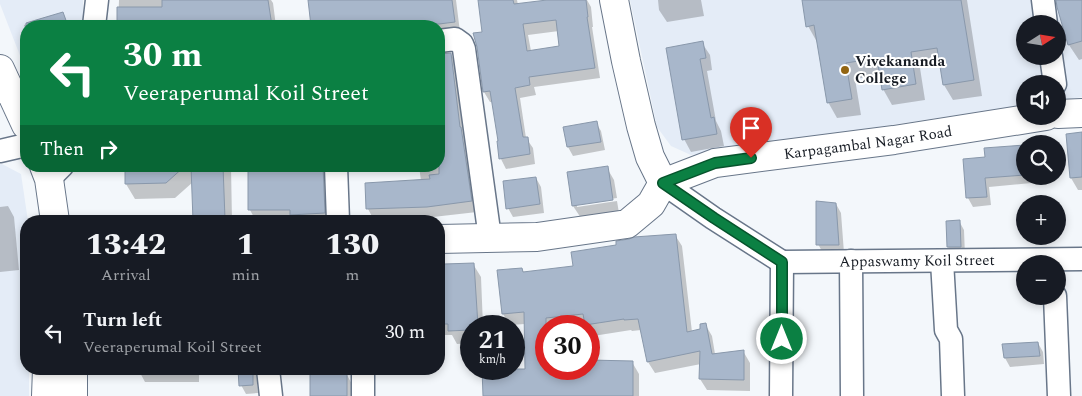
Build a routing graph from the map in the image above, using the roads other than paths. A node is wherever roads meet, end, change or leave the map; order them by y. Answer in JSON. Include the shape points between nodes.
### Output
{"nodes":[{"id":1,"x":97,"y":0,"type":"edge"},
{"id":2,"x":614,"y":0,"type":"edge"},
{"id":3,"x":1043,"y":0,"type":"edge"},
{"id":4,"x":1045,"y":15,"type":"edge"},
{"id":5,"x":95,"y":20,"type":"edge"},
{"id":6,"x":445,"y":40,"type":"edge"},
{"id":7,"x":0,"y":69,"type":"edge"},
{"id":8,"x":20,"y":112,"type":"edge"},
{"id":9,"x":1016,"y":119,"type":"edge"},
{"id":10,"x":20,"y":146,"type":"edge"},
{"id":11,"x":0,"y":151,"type":"edge"},
{"id":12,"x":52,"y":172,"type":"edge"},
{"id":13,"x":336,"y":172,"type":"edge"},
{"id":14,"x":663,"y":183,"type":"junction"},
{"id":15,"x":55,"y":215,"type":"edge"},
{"id":16,"x":338,"y":215,"type":"edge"},
{"id":17,"x":490,"y":238,"type":"junction"},
{"id":18,"x":445,"y":239,"type":"edge"},
{"id":19,"x":1082,"y":260,"type":"edge"},
{"id":20,"x":851,"y":261,"type":"junction"},
{"id":21,"x":942,"y":261,"type":"junction"},
{"id":22,"x":1016,"y":261,"type":"edge"},
{"id":23,"x":1066,"y":261,"type":"edge"},
{"id":24,"x":782,"y":262,"type":"junction"},
{"id":25,"x":1055,"y":305,"type":"edge"},
{"id":26,"x":46,"y":375,"type":"edge"},
{"id":27,"x":74,"y":375,"type":"edge"},
{"id":28,"x":269,"y":375,"type":"edge"},
{"id":29,"x":363,"y":375,"type":"edge"},
{"id":30,"x":46,"y":396,"type":"edge"},
{"id":31,"x":74,"y":396,"type":"edge"},
{"id":32,"x":271,"y":396,"type":"edge"},
{"id":33,"x":363,"y":396,"type":"edge"},
{"id":34,"x":781,"y":396,"type":"edge"},
{"id":35,"x":852,"y":396,"type":"edge"},
{"id":36,"x":953,"y":396,"type":"edge"},
{"id":37,"x":1059,"y":396,"type":"edge"}],
"edges":[{"from":1,"to":5,"type":"street"},
{"from":2,"to":14,"type":"main road","via":[[645,141]]},
{"from":3,"to":4,"type":"street"},
{"from":6,"to":17,"type":"street","via":[[455,39],[464,49]]},
{"from":7,"to":8,"type":"main road"},
{"from":9,"to":14,"type":"main road","name":"Karpagambal Nagar Road","via":[[894,140],[715,163]]},
{"from":10,"to":11,"type":"street"},
{"from":12,"to":15,"type":"main road"},
{"from":13,"to":16,"type":"street"},
{"from":14,"to":17,"type":"main road","via":[[651,204],[627,224],[537,237]]},
{"from":14,"to":24,"type":"street"},
{"from":17,"to":18,"type":"main road"},
{"from":19,"to":23,"type":"street","name":"Appaswamy Koil Street"},
{"from":20,"to":21,"type":"street","name":"Appaswamy Koil Street"},
{"from":20,"to":24,"type":"street","name":"Appaswamy Koil Street"},
{"from":20,"to":35,"type":"street"},
{"from":21,"to":22,"type":"street","name":"Appaswamy Koil Street"},
{"from":21,"to":36,"type":"street","via":[[946,330],[952,339]]},
{"from":24,"to":34,"type":"street"},
{"from":25,"to":37,"type":"street"},
{"from":26,"to":30,"type":"main road"},
{"from":27,"to":31,"type":"main road"},
{"from":28,"to":32,"type":"street"},
{"from":29,"to":33,"type":"street"}]}
